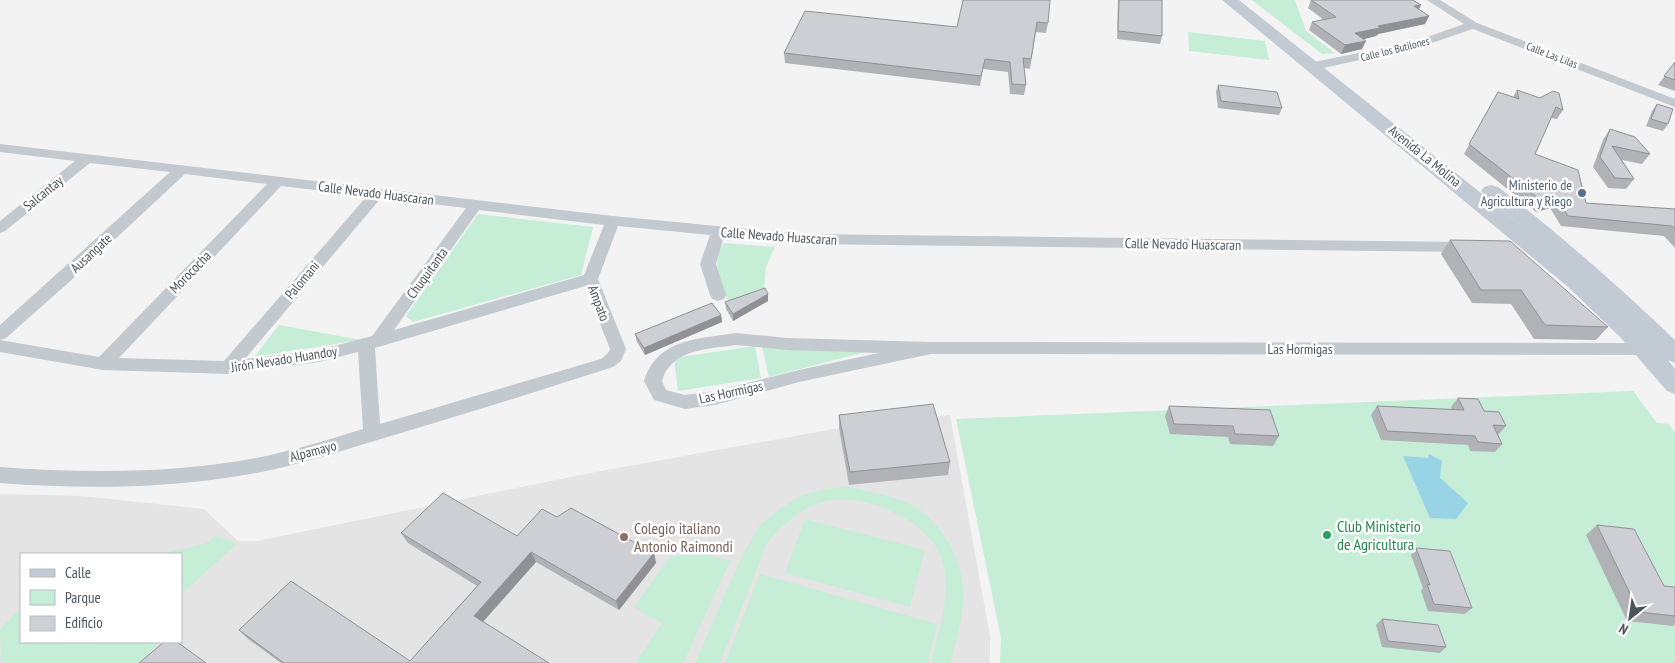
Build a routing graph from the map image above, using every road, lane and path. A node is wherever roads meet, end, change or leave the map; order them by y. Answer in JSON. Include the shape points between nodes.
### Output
{"nodes":[{"id":1,"x":1230,"y":0,"type":"edge"},
{"id":2,"x":1245,"y":0,"type":"edge"},
{"id":3,"x":1432,"y":0,"type":"edge"},
{"id":4,"x":1473,"y":25,"type":"junction"},
{"id":5,"x":1320,"y":65,"type":"junction"},
{"id":6,"x":1675,"y":103,"type":"edge"},
{"id":7,"x":0,"y":148,"type":"edge"},
{"id":8,"x":86,"y":159,"type":"junction"},
{"id":9,"x":181,"y":170,"type":"junction"},
{"id":10,"x":278,"y":181,"type":"junction"},
{"id":11,"x":377,"y":193,"type":"junction"},
{"id":12,"x":475,"y":204,"type":"junction"},
{"id":13,"x":613,"y":221,"type":"junction"},
{"id":14,"x":0,"y":228,"type":"edge"},
{"id":15,"x":718,"y":232,"type":"junction"},
{"id":16,"x":1477,"y":248,"type":"edge"},
{"id":17,"x":1515,"y":248,"type":"edge"},
{"id":18,"x":1538,"y":248,"type":"junction"},
{"id":19,"x":1562,"y":248,"type":"junction"},
{"id":20,"x":590,"y":279,"type":"junction"},
{"id":21,"x":718,"y":295,"type":"dead end"},
{"id":22,"x":0,"y":334,"type":"edge"},
{"id":23,"x":372,"y":342,"type":"junction"},
{"id":24,"x":0,"y":346,"type":"edge"},
{"id":25,"x":931,"y":348,"type":"junction"},
{"id":26,"x":1645,"y":349,"type":"junction"},
{"id":27,"x":1672,"y":351,"type":"edge"},
{"id":28,"x":615,"y":357,"type":"joint"},
{"id":29,"x":103,"y":364,"type":"junction"},
{"id":30,"x":228,"y":368,"type":"junction"},
{"id":31,"x":1675,"y":385,"type":"edge"},
{"id":32,"x":372,"y":434,"type":"junction"},
{"id":33,"x":0,"y":475,"type":"edge"}],
"edges":[{"from":1,"to":5,"type":"main road","name":"Avenida La Molina"},
{"from":2,"to":5,"type":"main road","name":"Avenida La Molina"},
{"from":3,"to":4,"type":"street","name":"Calle Las Lilas"},
{"from":4,"to":5,"type":"street","name":"Calle los Butilones","via":[[1416,45]]},
{"from":4,"to":6,"type":"street","name":"Calle Las Lilas"},
{"from":5,"to":18,"type":"main road","name":"Avenida La Molina"},
{"from":5,"to":19,"type":"main road","name":"Avenida La Molina","via":[[1516,210]]},
{"from":7,"to":8,"type":"street","name":"Calle Nevado Huascaran"},
{"from":8,"to":9,"type":"street","name":"Calle Nevado Huascaran"},
{"from":8,"to":14,"type":"street","name":"Salcantay"},
{"from":9,"to":10,"type":"street","name":"Calle Nevado Huascaran"},
{"from":9,"to":22,"type":"street","name":"Ausangate"},
{"from":10,"to":11,"type":"street","name":"Calle Nevado Huascaran"},
{"from":10,"to":29,"type":"street","name":"Morococha"},
{"from":11,"to":12,"type":"street","name":"Calle Nevado Huascaran"},
{"from":11,"to":30,"type":"street","name":"Palomani"},
{"from":12,"to":13,"type":"street","name":"Calle Nevado Huascaran"},
{"from":12,"to":23,"type":"street","name":"Chuquitanta"},
{"from":13,"to":15,"type":"street","name":"Calle Nevado Huascaran"},
{"from":13,"to":20,"type":"street","name":"Ampato"},
{"from":15,"to":16,"type":"street","name":"Calle Nevado Huascaran","via":[[799,239]]},
{"from":15,"to":21,"type":"street","via":[[708,264]]},
{"from":17,"to":18,"type":"street"},
{"from":18,"to":19,"type":"street"},
{"from":18,"to":26,"type":"main road","name":"Avenida La Molina"},
{"from":19,"to":27,"type":"main road","name":"Avenida La Molina"},
{"from":20,"to":23,"type":"street","name":"Jirón Nevado Huandoy"},
{"from":20,"to":28,"type":"street","name":"Ampato","via":[[618,349]]},
{"from":23,"to":30,"type":"street","name":"Jirón Nevado Huandoy","via":[[319,356]]},
{"from":23,"to":32,"type":"street"},
{"from":24,"to":29,"type":"street","name":"Jirón Nevado Huandoy"},
{"from":25,"to":25,"type":"street","name":"Las Hormigas","via":[[788,344],[736,339],[689,346],[671,354],[657,368],[653,381],[660,395],[685,402],[715,398]]},
{"from":25,"to":26,"type":"street","name":"Las Hormigas"},
{"from":26,"to":27,"type":"street","name":"Las Hormigas"},
{"from":26,"to":31,"type":"main road","name":"Avenida La Molina"},
{"from":28,"to":32,"type":"street","name":"Alpamayo","via":[[509,395]]},
{"from":29,"to":30,"type":"street","name":"Jirón Nevado Huandoy"},
{"from":32,"to":33,"type":"street","name":"Alpamayo","via":[[312,453],[238,469],[136,480]]}]}
